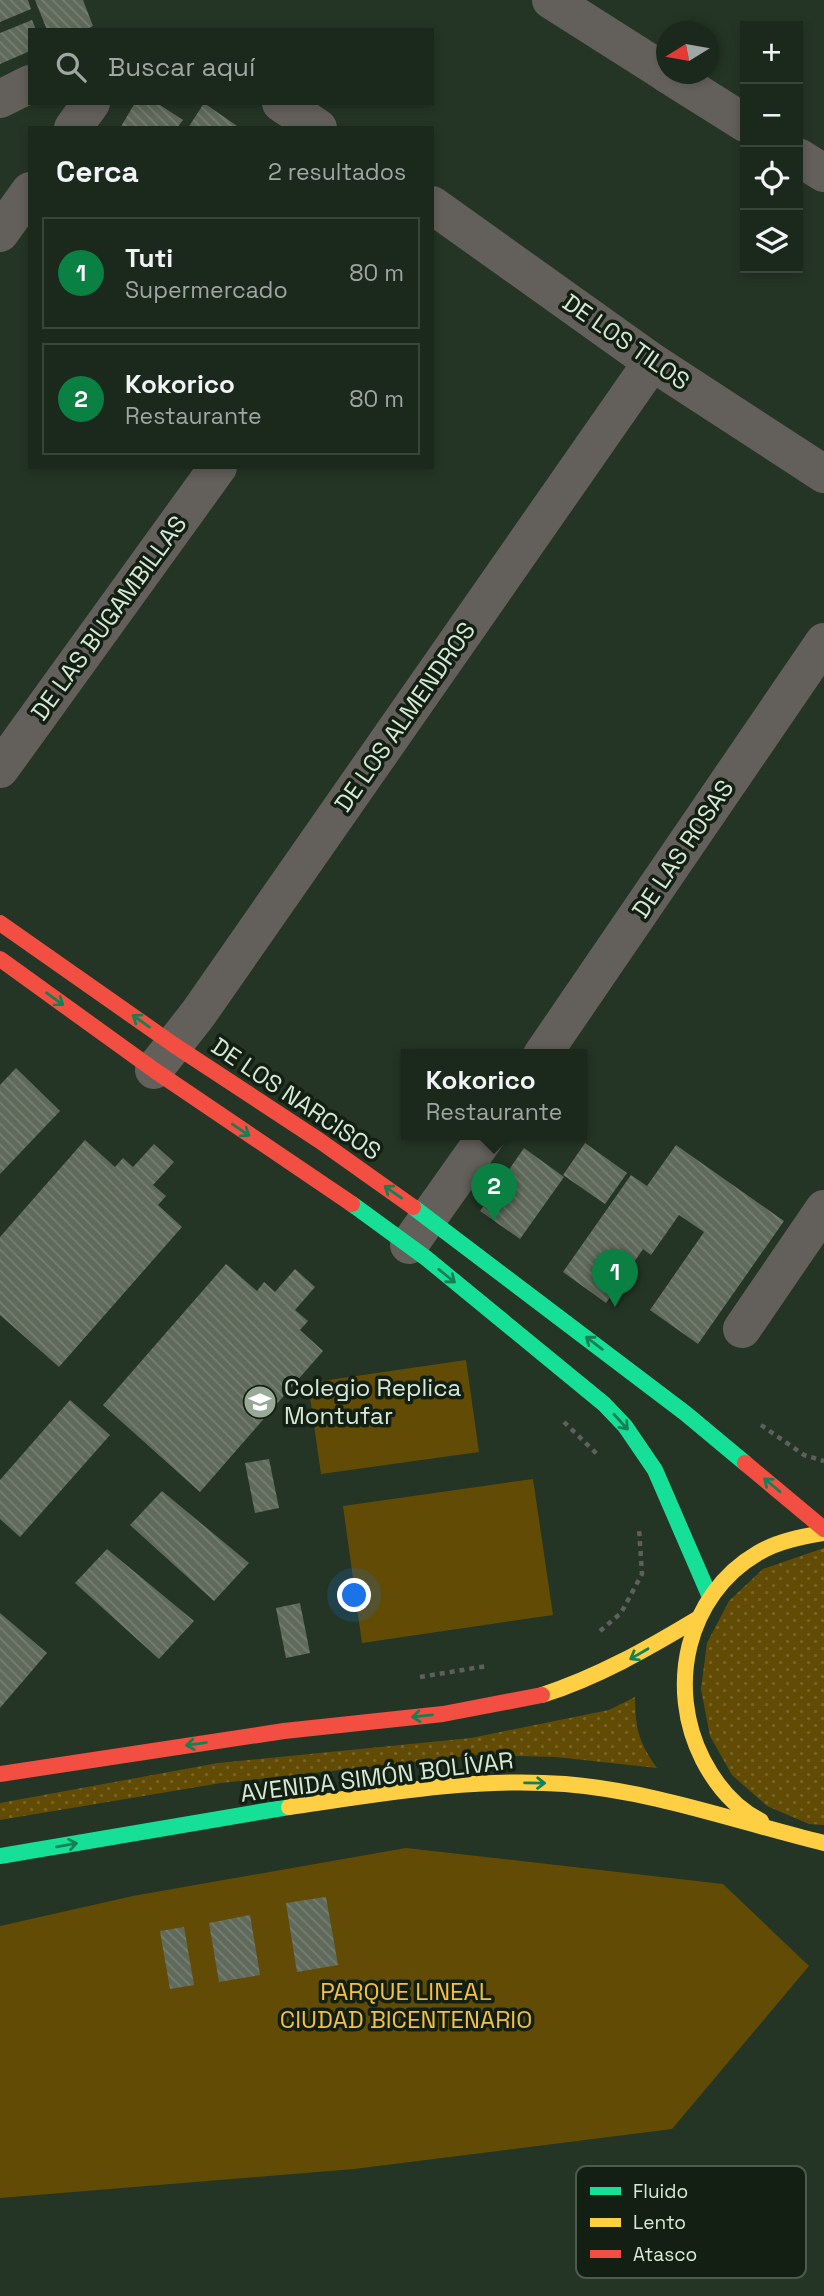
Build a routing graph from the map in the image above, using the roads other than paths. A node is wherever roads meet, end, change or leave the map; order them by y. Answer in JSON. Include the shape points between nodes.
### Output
{"nodes":[{"id":1,"x":551,"y":0,"type":"edge"},
{"id":2,"x":656,"y":66,"type":"edge"},
{"id":3,"x":684,"y":84,"type":"edge"},
{"id":4,"x":28,"y":85,"type":"edge"},
{"id":5,"x":0,"y":99,"type":"edge"},
{"id":6,"x":89,"y":105,"type":"edge"},
{"id":7,"x":284,"y":105,"type":"edge"},
{"id":8,"x":740,"y":120,"type":"edge"},
{"id":9,"x":75,"y":126,"type":"edge"},
{"id":10,"x":315,"y":126,"type":"edge"},
{"id":11,"x":803,"y":160,"type":"edge"},
{"id":12,"x":824,"y":173,"type":"edge"},
{"id":13,"x":28,"y":194,"type":"edge"},
{"id":14,"x":434,"y":206,"type":"edge"},
{"id":15,"x":0,"y":233,"type":"edge"},
{"id":16,"x":652,"y":362,"type":"junction"},
{"id":17,"x":217,"y":469,"type":"edge"},
{"id":18,"x":824,"y":474,"type":"edge"},
{"id":19,"x":824,"y":642,"type":"edge"},
{"id":20,"x":0,"y":769,"type":"edge"},
{"id":21,"x":5,"y":949,"type":"edge"},
{"id":22,"x":546,"y":1049,"type":"edge"},
{"id":23,"x":164,"y":1057,"type":"junction"},
{"id":24,"x":483,"y":1140,"type":"edge"},
{"id":25,"x":824,"y":1209,"type":"edge"},
{"id":26,"x":419,"y":1232,"type":"junction"},
{"id":27,"x":742,"y":1329,"type":"dead end"},
{"id":28,"x":824,"y":1531,"type":"edge"},
{"id":29,"x":710,"y":1597,"type":"junction"},
{"id":30,"x":697,"y":1619,"type":"junction"},
{"id":31,"x":0,"y":1774,"type":"edge"},
{"id":32,"x":798,"y":1837,"type":"junction"},
{"id":33,"x":824,"y":1843,"type":"edge"},
{"id":34,"x":0,"y":1856,"type":"edge"}],
"edges":[{"from":1,"to":2,"type":"street"},
{"from":3,"to":8,"type":"street"},
{"from":4,"to":5,"type":"street"},
{"from":6,"to":9,"type":"street"},
{"from":7,"to":10,"type":"street"},
{"from":11,"to":12,"type":"street"},
{"from":13,"to":15,"type":"street"},
{"from":14,"to":16,"type":"street","name":"DE LOS TILOS"},
{"from":16,"to":18,"type":"street","name":"DE LOS TILOS"},
{"from":16,"to":23,"type":"street","name":"DE LOS ALMENDROS"},
{"from":17,"to":20,"type":"street","name":"DE LAS BUGAMBILLAS"},
{"from":19,"to":22,"type":"street","name":"DE LAS ROSAS"},
{"from":23,"to":21,"type":"main road","name":"DE LOS NARCISOS","one_way":true},
{"from":21,"to":23,"type":"main road","name":"DE LOS NARCISOS","one_way":true},
{"from":26,"to":23,"type":"main road","name":"DE LOS NARCISOS","one_way":true,"via":[[320,1141]]},
{"from":23,"to":26,"type":"main road","name":"DE LOS NARCISOS","one_way":true,"via":[[373,1219]]},
{"from":24,"to":26,"type":"street"},
{"from":25,"to":27,"type":"street"},
{"from":28,"to":26,"type":"main road","name":"DE LOS NARCISOS","one_way":true,"via":[[685,1413]]},
{"from":26,"to":29,"type":"main road","name":"DE LOS NARCISOS","one_way":true,"via":[[426,1258],[625,1426],[655,1470]]},
{"from":28,"to":29,"type":"main road","name":"AVENIDA SIMÓN BOLÍVAR","via":[[774,1545],[728,1576]]},
{"from":29,"to":30,"type":"main road","name":"AVENIDA SIMÓN BOLÍVAR"},
{"from":30,"to":31,"type":"main road","name":"AVENIDA SIMÓN BOLÍVAR","one_way":true,"via":[[632,1658],[531,1698]]},
{"from":30,"to":32,"type":"main road","name":"AVENIDA SIMÓN BOLÍVAR","via":[[684,1662],[683,1708],[696,1752],[721,1790],[756,1819]]},
{"from":32,"to":33,"type":"main road","name":"AVENIDA SIMÓN BOLÍVAR"},
{"from":34,"to":32,"type":"main road","name":"AVENIDA SIMÓN BOLÍVAR","one_way":true,"via":[[298,1805],[475,1784],[534,1782],[634,1793]]}]}
